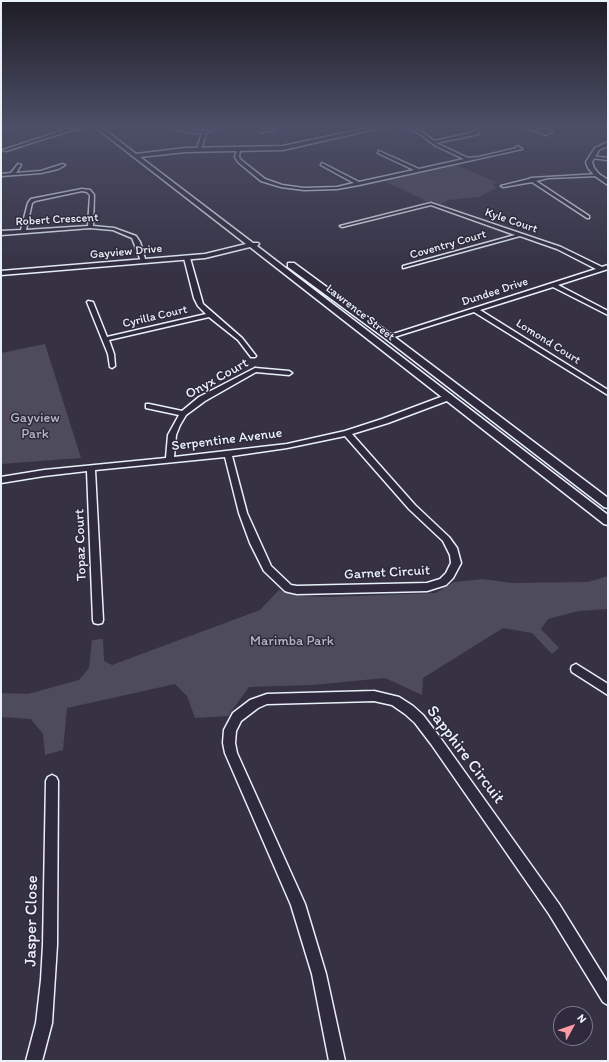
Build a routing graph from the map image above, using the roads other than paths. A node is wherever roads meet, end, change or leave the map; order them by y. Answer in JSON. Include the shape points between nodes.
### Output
{"nodes":[{"id":1,"x":597,"y":175,"type":"edge"},
{"id":2,"x":163,"y":176,"type":"edge"},
{"id":3,"x":171,"y":176,"type":"edge"},
{"id":4,"x":256,"y":176,"type":"edge"},
{"id":5,"x":343,"y":176,"type":"edge"},
{"id":6,"x":398,"y":176,"type":"edge"},
{"id":7,"x":583,"y":176,"type":"edge"},
{"id":8,"x":531,"y":179,"type":"junction"},
{"id":9,"x":86,"y":183,"type":"dead end"},
{"id":10,"x":608,"y":183,"type":"edge"},
{"id":11,"x":359,"y":184,"type":"junction"},
{"id":12,"x":503,"y":186,"type":"dead end"},
{"id":13,"x":84,"y":190,"type":"junction"},
{"id":14,"x":587,"y":217,"type":"dead end"},
{"id":15,"x":342,"y":226,"type":"dead end"},
{"id":16,"x":90,"y":227,"type":"junction"},
{"id":17,"x":242,"y":229,"type":"dead end"},
{"id":18,"x":23,"y":231,"type":"junction"},
{"id":19,"x":1,"y":233,"type":"edge"},
{"id":20,"x":520,"y":234,"type":"junction"},
{"id":21,"x":256,"y":242,"type":"junction"},
{"id":22,"x":186,"y":258,"type":"junction"},
{"id":23,"x":144,"y":261,"type":"junction"},
{"id":24,"x":405,"y":267,"type":"dead end"},
{"id":25,"x":605,"y":268,"type":"edge"},
{"id":26,"x":1,"y":273,"type":"edge"},
{"id":27,"x":554,"y":285,"type":"junction"},
{"id":28,"x":90,"y":302,"type":"dead end"},
{"id":29,"x":476,"y":310,"type":"junction"},
{"id":30,"x":608,"y":313,"type":"edge"},
{"id":31,"x":210,"y":316,"type":"junction"},
{"id":32,"x":389,"y":338,"type":"junction"},
{"id":33,"x":105,"y":340,"type":"junction"},
{"id":34,"x":377,"y":341,"type":"junction"},
{"id":35,"x":253,"y":356,"type":"dead end"},
{"id":36,"x":112,"y":366,"type":"dead end"},
{"id":37,"x":289,"y":373,"type":"dead end"},
{"id":38,"x":461,"y":393,"type":"junction"},
{"id":39,"x":608,"y":393,"type":"edge"},
{"id":40,"x":449,"y":397,"type":"junction"},
{"id":41,"x":149,"y":406,"type":"dead end"},
{"id":42,"x":183,"y":414,"type":"junction"},
{"id":43,"x":347,"y":433,"type":"junction"},
{"id":44,"x":228,"y":454,"type":"junction"},
{"id":45,"x":170,"y":460,"type":"junction"},
{"id":46,"x":91,"y":468,"type":"junction"},
{"id":47,"x":1,"y":480,"type":"edge"},
{"id":48,"x":608,"y":504,"type":"edge"},
{"id":49,"x":608,"y":521,"type":"edge"},
{"id":50,"x":98,"y":620,"type":"dead end"},
{"id":51,"x":576,"y":669,"type":"dead end"},
{"id":52,"x":608,"y":690,"type":"edge"},
{"id":53,"x":52,"y":781,"type":"dead end"},
{"id":54,"x":608,"y":997,"type":"edge"},
{"id":55,"x":34,"y":1061,"type":"edge"},
{"id":56,"x":337,"y":1061,"type":"edge"}],
"edges":[{"from":1,"to":10,"type":"main road"},
{"from":2,"to":21,"type":"main road","name":"Lawrence Street"},
{"from":3,"to":17,"type":"main road"},
{"from":4,"to":11,"type":"street","via":[[292,188],[337,188]]},
{"from":5,"to":11,"type":"street"},
{"from":6,"to":11,"type":"street"},
{"from":7,"to":8,"type":"street"},
{"from":8,"to":12,"type":"street"},
{"from":8,"to":14,"type":"street"},
{"from":9,"to":13,"type":"street"},
{"from":13,"to":16,"type":"street","via":[[92,195]]},
{"from":13,"to":18,"type":"street","via":[[33,200]]},
{"from":15,"to":20,"type":"street","name":"Kyle Court","via":[[431,204]]},
{"from":16,"to":18,"type":"street","name":"Robert Crescent"},
{"from":16,"to":23,"type":"street","name":"Robert Crescent","via":[[114,229],[129,234],[137,242]]},
{"from":18,"to":19,"type":"street","name":"Robert Crescent"},
{"from":20,"to":24,"type":"street","name":"Coventry Court"},
{"from":20,"to":25,"type":"street","name":"Kyle Court"},
{"from":21,"to":22,"type":"main road","name":"Gayview Drive","via":[[205,256]]},
{"from":21,"to":32,"type":"main road","name":"Lawrence Street"},
{"from":21,"to":34,"type":"main road","name":"Lawrence Street"},
{"from":22,"to":23,"type":"main road","name":"Gayview Drive"},
{"from":22,"to":31,"type":"street","via":[[196,298]]},
{"from":23,"to":26,"type":"main road","name":"Gayview Drive"},
{"from":25,"to":27,"type":"street","name":"Dundee Drive"},
{"from":27,"to":29,"type":"street","name":"Dundee Drive"},
{"from":27,"to":30,"type":"street"},
{"from":28,"to":33,"type":"street"},
{"from":29,"to":32,"type":"street","name":"Dundee Drive"},
{"from":29,"to":39,"type":"street","name":"Lomond Court"},
{"from":31,"to":33,"type":"street","name":"Cyrilla Court"},
{"from":31,"to":35,"type":"street","via":[[240,339]]},
{"from":32,"to":34,"type":"main road"},
{"from":32,"to":38,"type":"main road","name":"Lawrence Street"},
{"from":33,"to":36,"type":"street"},
{"from":34,"to":40,"type":"main road","name":"Lawrence Street"},
{"from":37,"to":42,"type":"street","name":"Onyx Court","via":[[255,370],[202,399]]},
{"from":38,"to":40,"type":"main road"},
{"from":38,"to":48,"type":"main road","name":"Lawrence Street"},
{"from":40,"to":43,"type":"street","name":"Serpentine Avenue"},
{"from":40,"to":49,"type":"main road","name":"Lawrence Street"},
{"from":41,"to":42,"type":"street"},
{"from":42,"to":45,"type":"street","name":"Onyx Court","via":[[172,435]]},
{"from":43,"to":44,"type":"street","name":"Serpentine Avenue","via":[[287,446]]},
{"from":43,"to":44,"type":"street","name":"Garnet Circuit","via":[[452,548],[456,563],[443,582],[428,587],[297,590],[288,588],[267,568],[254,543],[243,513]]},
{"from":44,"to":45,"type":"street","name":"Serpentine Avenue"},
{"from":45,"to":46,"type":"street","name":"Serpentine Avenue"},
{"from":46,"to":47,"type":"street","name":"Serpentine Avenue"},
{"from":46,"to":50,"type":"street","name":"Topaz Court"},
{"from":51,"to":52,"type":"street"},
{"from":53,"to":55,"type":"street","name":"Jasper Close","via":[[48,980],[44,1023]]},
{"from":54,"to":56,"type":"street","name":"Sapphire Circuit","via":[[554,909],[435,740],[409,710],[395,701],[374,696],[267,699],[254,704],[238,716],[230,730],[229,743],[231,753],[298,904],[319,974]]}]}
